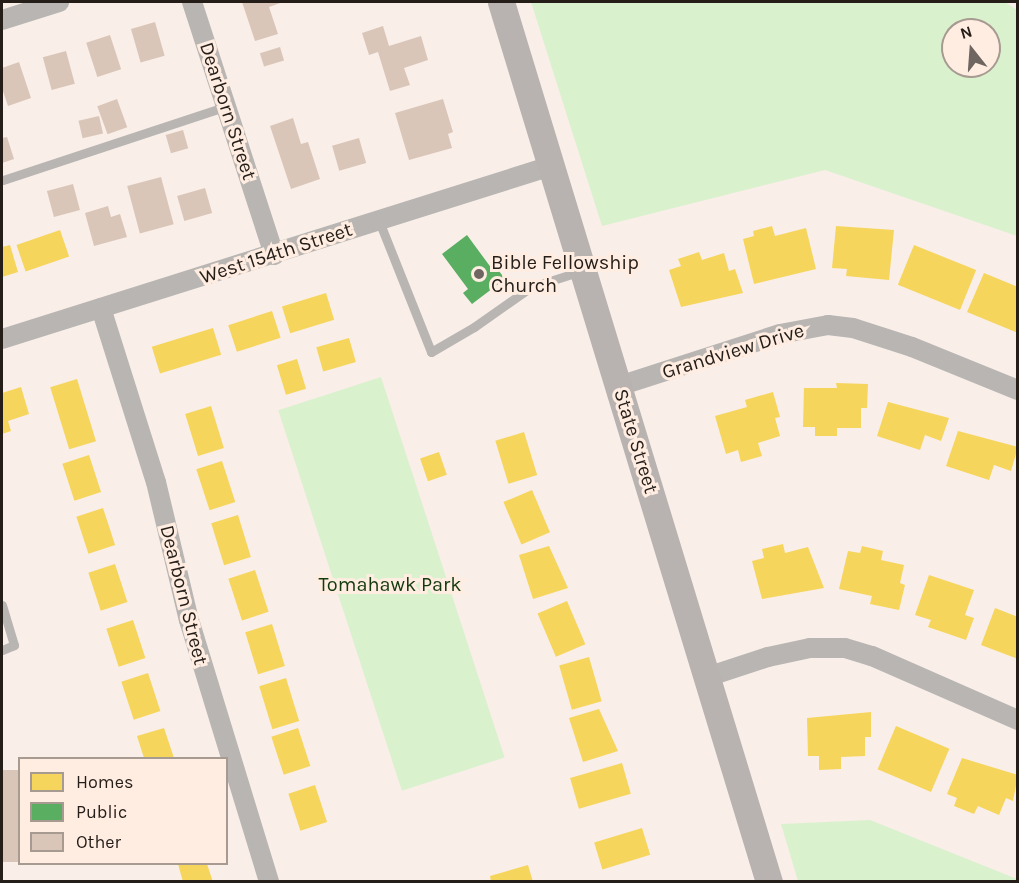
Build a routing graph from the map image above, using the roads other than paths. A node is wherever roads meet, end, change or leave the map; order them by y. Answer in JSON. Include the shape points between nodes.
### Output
{"nodes":[{"id":1,"x":59,"y":2,"type":"edge"},
{"id":2,"x":192,"y":2,"type":"edge"},
{"id":3,"x":501,"y":2,"type":"edge"},
{"id":4,"x":2,"y":20,"type":"edge"},
{"id":5,"x":227,"y":106,"type":"junction"},
{"id":6,"x":551,"y":166,"type":"junction"},
{"id":7,"x":3,"y":180,"type":"edge"},
{"id":8,"x":380,"y":221,"type":"junction"},
{"id":9,"x":274,"y":255,"type":"junction"},
{"id":10,"x":583,"y":271,"type":"junction"},
{"id":11,"x":101,"y":308,"type":"junction"},
{"id":12,"x":2,"y":339,"type":"edge"},
{"id":13,"x":619,"y":386,"type":"junction"},
{"id":14,"x":1017,"y":390,"type":"edge"},
{"id":15,"x":2,"y":605,"type":"edge"},
{"id":16,"x":2,"y":650,"type":"edge"},
{"id":17,"x":707,"y":677,"type":"junction"},
{"id":18,"x":1017,"y":720,"type":"edge"},
{"id":19,"x":764,"y":880,"type":"edge"},
{"id":20,"x":269,"y":882,"type":"edge"}],
"edges":[{"from":1,"to":4,"type":"street"},
{"from":2,"to":5,"type":"street","name":"Dearborn Street"},
{"from":3,"to":6,"type":"main road","name":"State Street"},
{"from":5,"to":7,"type":"lane"},
{"from":5,"to":9,"type":"street","name":"Dearborn Street"},
{"from":6,"to":8,"type":"street","name":"West 154th Street"},
{"from":6,"to":10,"type":"main road","name":"State Street"},
{"from":8,"to":9,"type":"street","name":"West 154th Street"},
{"from":8,"to":10,"type":"lane","via":[[431,352],[531,287]]},
{"from":9,"to":11,"type":"street","name":"West 154th Street"},
{"from":10,"to":13,"type":"main road","name":"State Street"},
{"from":11,"to":12,"type":"street","name":"West 154th Street"},
{"from":11,"to":20,"type":"street","name":"Dearborn Street","via":[[156,482],[189,620]]},
{"from":13,"to":14,"type":"street","name":"Grandview Drive","via":[[780,334],[828,325],[853,328],[912,347]]},
{"from":13,"to":17,"type":"main road","name":"State Street"},
{"from":15,"to":16,"type":"lane","via":[[14,645]]},
{"from":17,"to":18,"type":"street","via":[[799,650],[844,648],[872,656]]},
{"from":17,"to":19,"type":"main road","name":"State Street"}]}
